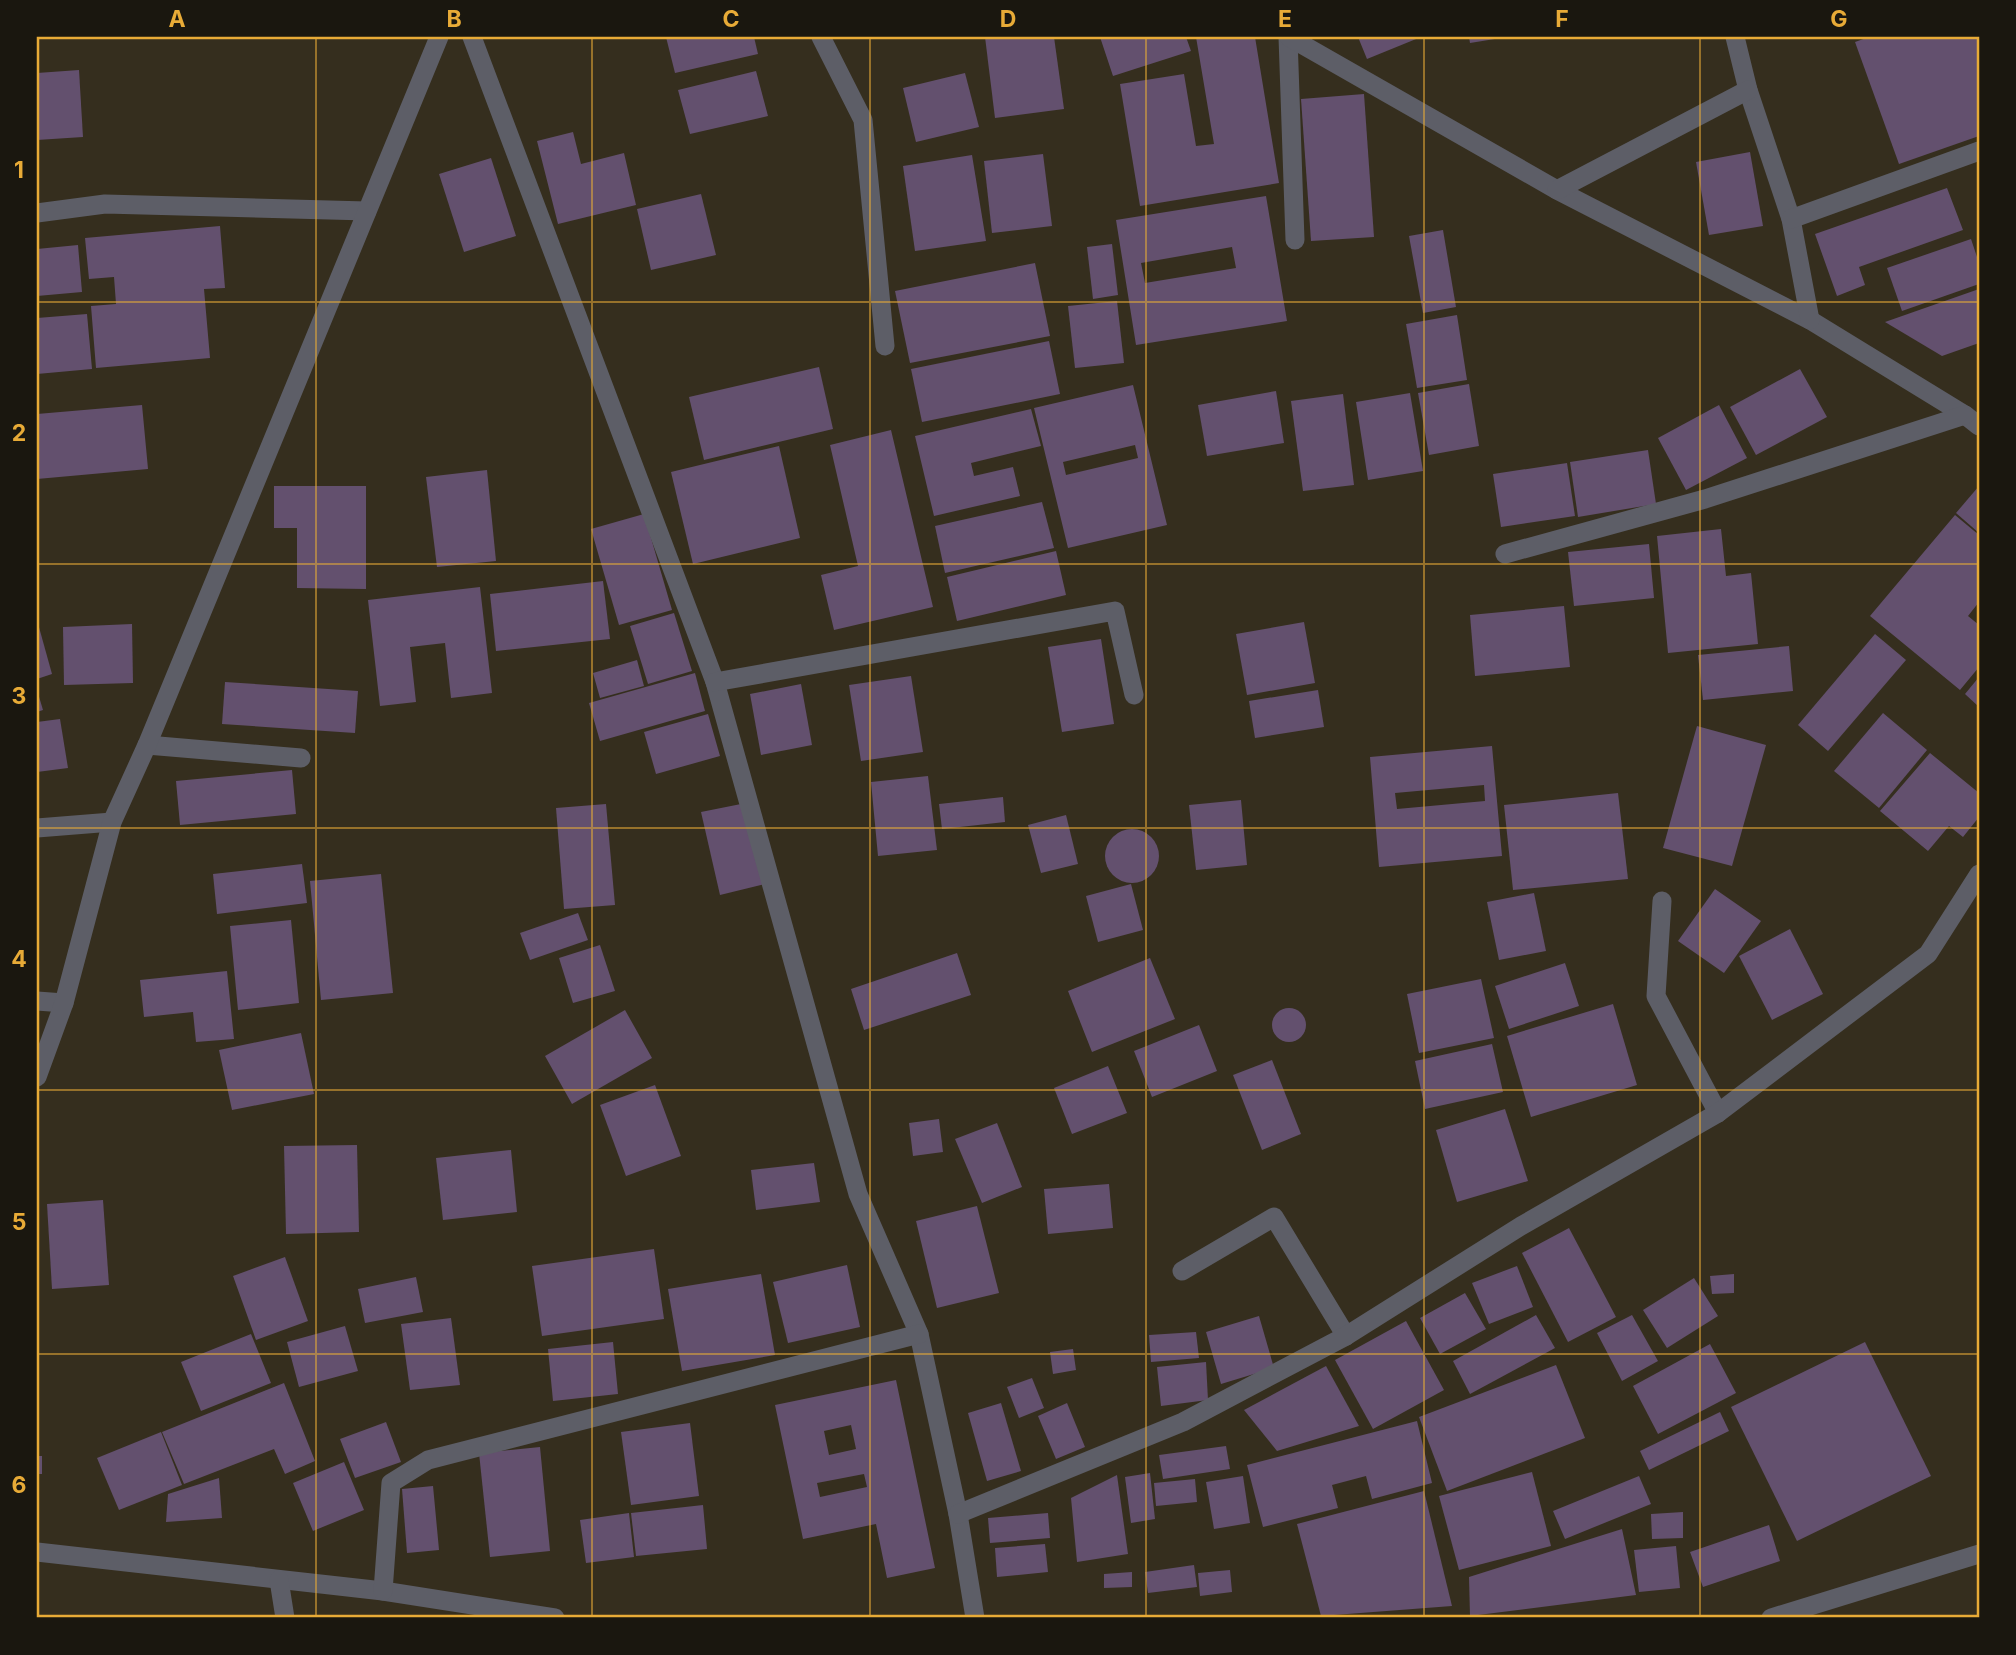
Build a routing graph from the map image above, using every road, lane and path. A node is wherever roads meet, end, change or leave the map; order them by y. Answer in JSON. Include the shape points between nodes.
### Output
{"nodes":[{"id":1,"x":439,"y":37,"type":"edge"},
{"id":2,"x":472,"y":37,"type":"edge"},
{"id":3,"x":821,"y":37,"type":"edge"},
{"id":4,"x":1289,"y":37,"type":"edge"},
{"id":5,"x":1735,"y":37,"type":"edge"},
{"id":6,"x":1748,"y":90,"type":"junction"},
{"id":7,"x":1979,"y":151,"type":"edge"},
{"id":8,"x":1557,"y":190,"type":"junction"},
{"id":9,"x":367,"y":211,"type":"junction"},
{"id":10,"x":37,"y":213,"type":"edge"},
{"id":11,"x":1791,"y":219,"type":"junction"},
{"id":12,"x":1295,"y":240,"type":"dead end"},
{"id":13,"x":1810,"y":320,"type":"junction"},
{"id":14,"x":885,"y":346,"type":"dead end"},
{"id":15,"x":1972,"y":421,"type":"edge"},
{"id":16,"x":1505,"y":554,"type":"dead end"},
{"id":17,"x":715,"y":682,"type":"junction"},
{"id":18,"x":1134,"y":695,"type":"dead end"},
{"id":19,"x":147,"y":745,"type":"junction"},
{"id":20,"x":301,"y":758,"type":"dead end"},
{"id":21,"x":112,"y":822,"type":"junction"},
{"id":22,"x":37,"y":828,"type":"edge"},
{"id":23,"x":1979,"y":874,"type":"edge"},
{"id":24,"x":1662,"y":901,"type":"dead end"},
{"id":25,"x":37,"y":1001,"type":"edge"},
{"id":26,"x":64,"y":1003,"type":"junction"},
{"id":27,"x":37,"y":1077,"type":"edge"},
{"id":28,"x":1718,"y":1113,"type":"junction"},
{"id":29,"x":1182,"y":1271,"type":"dead end"},
{"id":30,"x":919,"y":1334,"type":"junction"},
{"id":31,"x":1346,"y":1336,"type":"junction"},
{"id":32,"x":958,"y":1514,"type":"junction"},
{"id":33,"x":37,"y":1552,"type":"edge"},
{"id":34,"x":1979,"y":1554,"type":"edge"},
{"id":35,"x":279,"y":1580,"type":"junction"},
{"id":36,"x":383,"y":1591,"type":"junction"},
{"id":37,"x":285,"y":1618,"type":"edge"},
{"id":38,"x":555,"y":1618,"type":"edge"},
{"id":39,"x":975,"y":1618,"type":"edge"},
{"id":40,"x":1771,"y":1618,"type":"edge"}],
"edges":[{"from":1,"to":9,"type":"street"},
{"from":2,"to":17,"type":"street"},
{"from":3,"to":14,"type":"street","via":[[863,120]]},
{"from":4,"to":8,"type":"street"},
{"from":4,"to":12,"type":"street"},
{"from":5,"to":6,"type":"street"},
{"from":6,"to":8,"type":"street"},
{"from":6,"to":11,"type":"street"},
{"from":7,"to":11,"type":"street"},
{"from":8,"to":13,"type":"street"},
{"from":9,"to":10,"type":"street","via":[[105,204]]},
{"from":9,"to":19,"type":"street"},
{"from":11,"to":13,"type":"street"},
{"from":13,"to":15,"type":"street"},
{"from":15,"to":16,"type":"street"},
{"from":17,"to":18,"type":"street","via":[[1115,611]]},
{"from":17,"to":30,"type":"street","via":[[858,1194]]},
{"from":19,"to":20,"type":"street"},
{"from":19,"to":21,"type":"street"},
{"from":21,"to":22,"type":"street"},
{"from":21,"to":26,"type":"street"},
{"from":23,"to":28,"type":"street","via":[[1927,954]]},
{"from":24,"to":28,"type":"street","via":[[1656,996]]},
{"from":25,"to":26,"type":"street"},
{"from":26,"to":27,"type":"street"},
{"from":28,"to":31,"type":"street","via":[[1521,1226]]},
{"from":29,"to":31,"type":"street","via":[[1274,1217]]},
{"from":30,"to":32,"type":"street"},
{"from":30,"to":36,"type":"street","via":[[428,1460],[391,1483]]},
{"from":31,"to":32,"type":"street","via":[[1182,1422]]},
{"from":32,"to":39,"type":"street"},
{"from":33,"to":35,"type":"street"},
{"from":34,"to":40,"type":"street"},
{"from":35,"to":36,"type":"street"},
{"from":35,"to":37,"type":"street"},
{"from":36,"to":38,"type":"street"}]}
